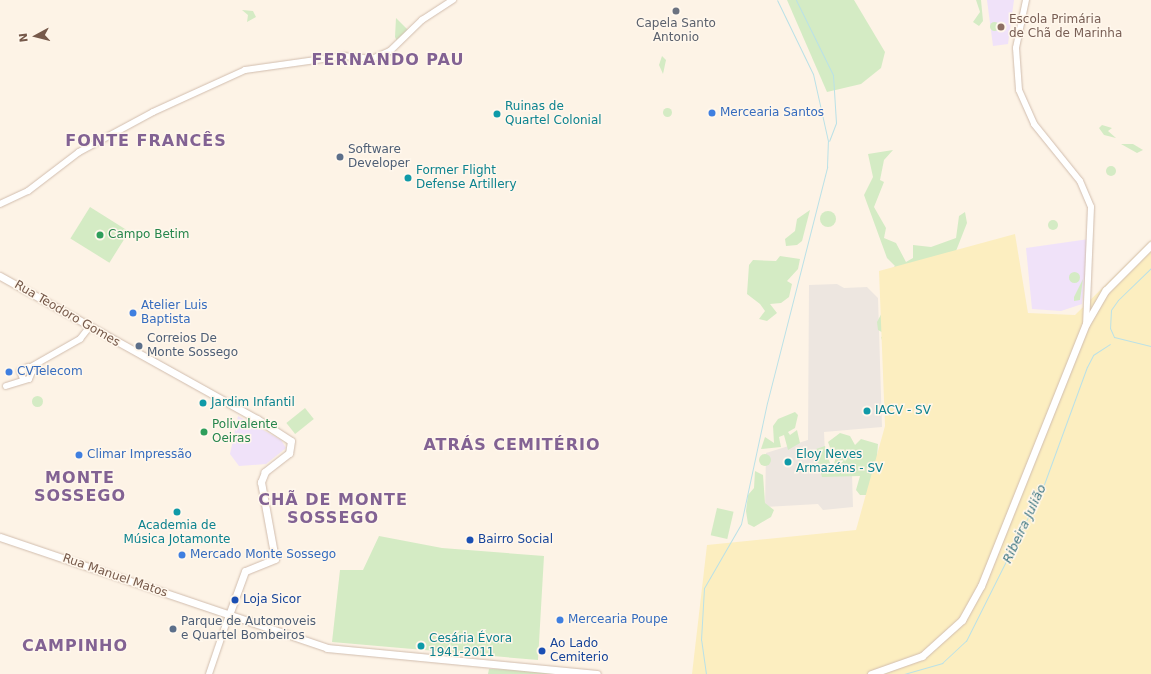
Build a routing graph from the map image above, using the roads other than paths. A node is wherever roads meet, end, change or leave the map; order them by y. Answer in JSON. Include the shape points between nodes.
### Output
{"nodes":[{"id":1,"x":453,"y":0,"type":"edge"},
{"id":2,"x":1026,"y":0,"type":"edge"},
{"id":3,"x":1,"y":205,"type":"edge"},
{"id":4,"x":1151,"y":245,"type":"edge"},
{"id":5,"x":0,"y":276,"type":"edge"},
{"id":6,"x":1086,"y":324,"type":"junction"},
{"id":7,"x":90,"y":326,"type":"junction"},
{"id":8,"x":31,"y":371,"type":"junction"},
{"id":9,"x":21,"y":378,"type":"junction"},
{"id":10,"x":3,"y":388,"type":"edge"},
{"id":11,"x":0,"y":537,"type":"edge"},
{"id":12,"x":229,"y":615,"type":"junction"},
{"id":13,"x":209,"y":674,"type":"edge"},
{"id":14,"x":597,"y":674,"type":"edge"},
{"id":15,"x":871,"y":674,"type":"edge"}],
"edges":[{"from":1,"to":3,"type":"street","via":[[422,20],[390,51],[372,59],[344,56],[245,70],[153,112],[78,152],[28,191]]},
{"from":2,"to":6,"type":"street","via":[[1016,48],[1019,90],[1034,124],[1080,181],[1091,207]]},
{"from":4,"to":6,"type":"main road","via":[[1106,290]]},
{"from":5,"to":7,"type":"main road","name":"Rua Teodoro Gomes"},
{"from":6,"to":15,"type":"main road","via":[[980,586],[962,620],[922,656]]},
{"from":7,"to":8,"type":"street","via":[[85,335]]},
{"from":7,"to":12,"type":"main road","name":"Rua Teodoro Gomes","via":[[287,436],[292,448],[265,472],[261,482],[275,559],[245,571]]},
{"from":8,"to":9,"type":"street","via":[[29,379]]},
{"from":8,"to":9,"type":"street","via":[[22,368]]},
{"from":9,"to":10,"type":"street"},
{"from":11,"to":12,"type":"main road","name":"Rua Manuel Matos"},
{"from":12,"to":13,"type":"street"},
{"from":12,"to":14,"type":"main road","name":"Rua Manuel Matos","via":[[313,644],[349,652]]}]}
